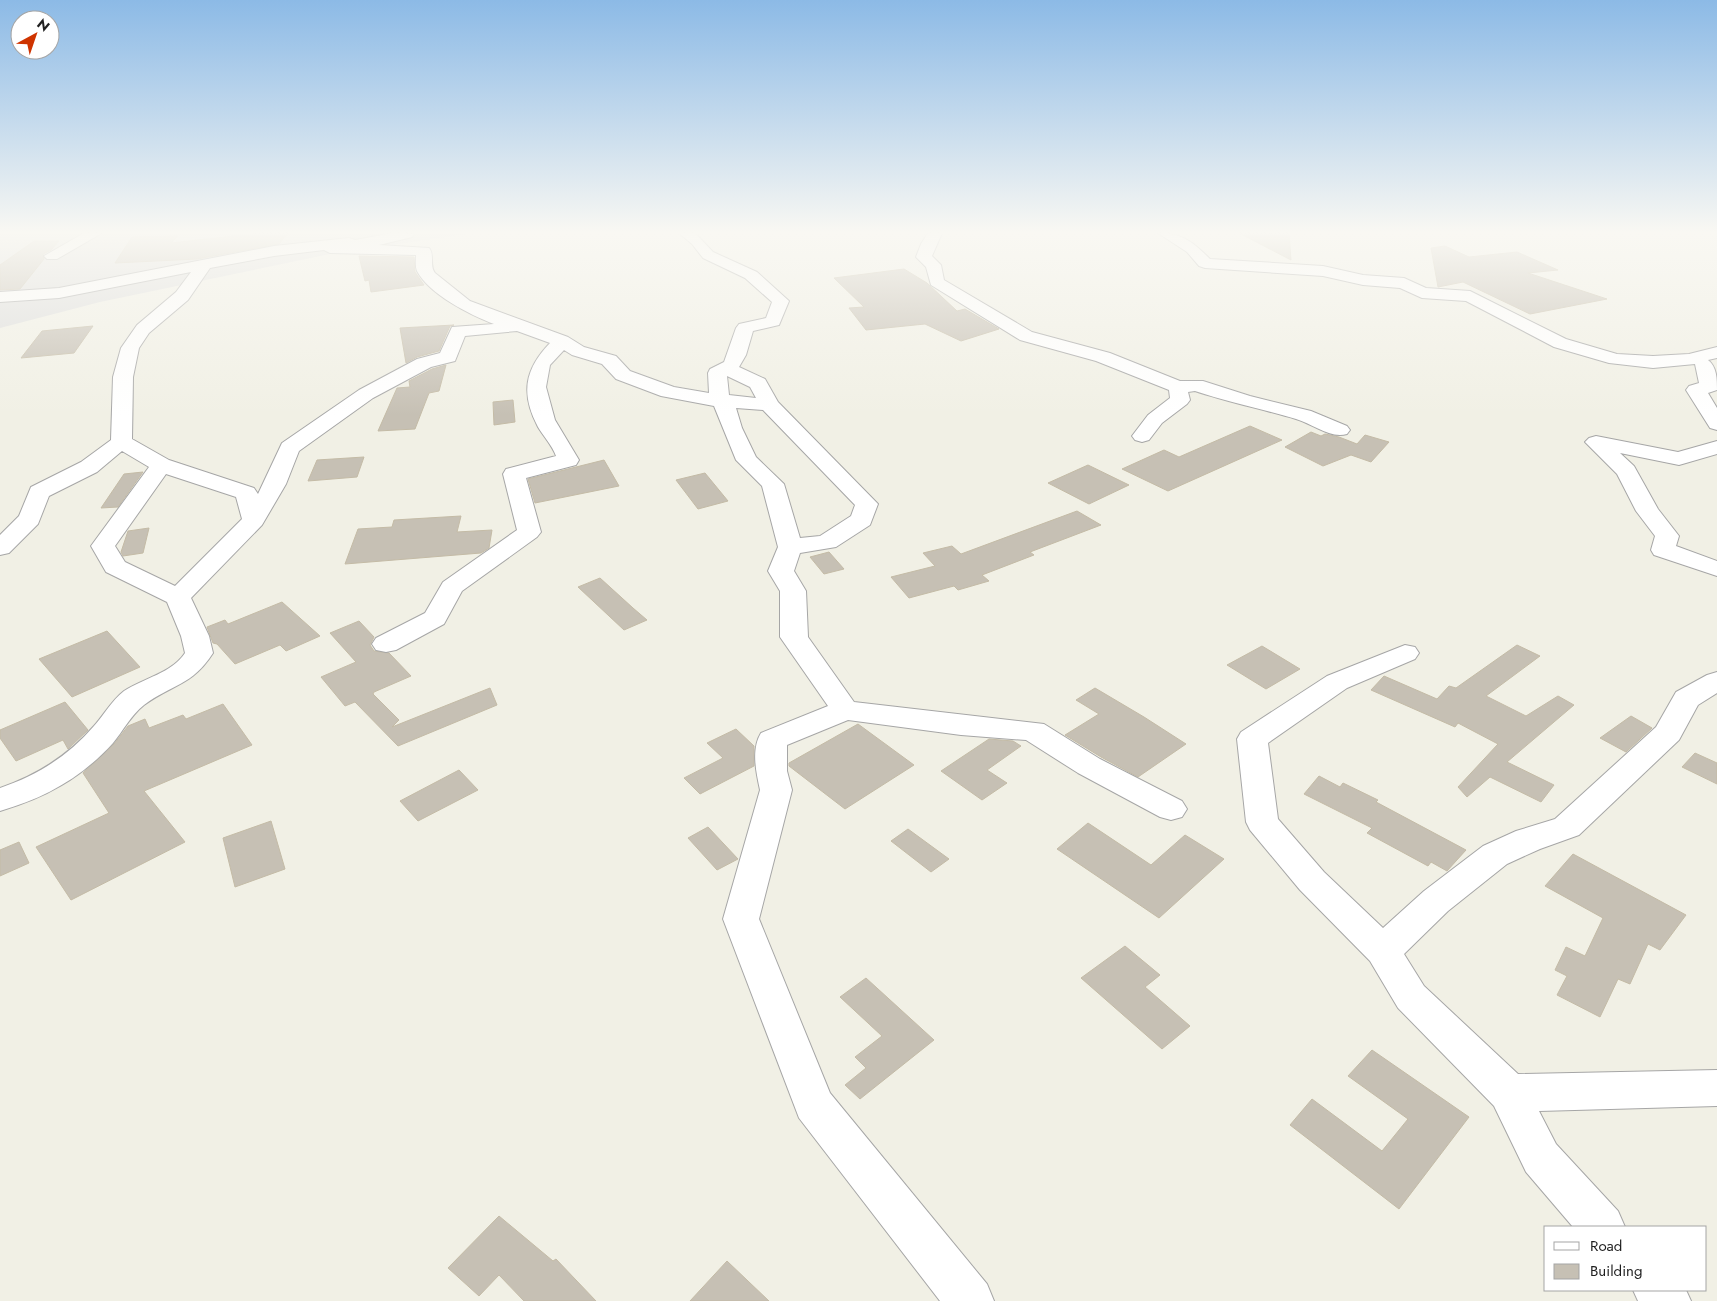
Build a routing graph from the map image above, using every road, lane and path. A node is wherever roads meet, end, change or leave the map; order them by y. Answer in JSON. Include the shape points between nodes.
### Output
{"nodes":[{"id":1,"x":48,"y":294,"type":"edge"},
{"id":2,"x":184,"y":294,"type":"edge"},
{"id":3,"x":450,"y":294,"type":"edge"},
{"id":4,"x":773,"y":294,"type":"edge"},
{"id":5,"x":956,"y":294,"type":"edge"},
{"id":6,"x":1433,"y":294,"type":"edge"},
{"id":7,"x":0,"y":297,"type":"edge"},
{"id":8,"x":518,"y":327,"type":"junction"},
{"id":9,"x":562,"y":341,"type":"junction"},
{"id":10,"x":1707,"y":362,"type":"edge"},
{"id":11,"x":728,"y":370,"type":"junction"},
{"id":12,"x":1178,"y":387,"type":"junction"},
{"id":13,"x":720,"y":400,"type":"junction"},
{"id":14,"x":769,"y":405,"type":"junction"},
{"id":15,"x":1717,"y":424,"type":"edge"},
{"id":16,"x":1340,"y":430,"type":"dead end"},
{"id":17,"x":1142,"y":436,"type":"dead end"},
{"id":18,"x":121,"y":442,"type":"junction"},
{"id":19,"x":1717,"y":447,"type":"edge"},
{"id":20,"x":161,"y":464,"type":"junction"},
{"id":21,"x":254,"y":520,"type":"junction"},
{"id":22,"x":790,"y":547,"type":"junction"},
{"id":23,"x":0,"y":548,"type":"edge"},
{"id":24,"x":1717,"y":569,"type":"edge"},
{"id":25,"x":178,"y":597,"type":"junction"},
{"id":26,"x":386,"y":644,"type":"dead end"},
{"id":27,"x":1405,"y":653,"type":"dead end"},
{"id":28,"x":1717,"y":681,"type":"edge"},
{"id":29,"x":845,"y":710,"type":"junction"},
{"id":30,"x":0,"y":800,"type":"edge"},
{"id":31,"x":1171,"y":809,"type":"dead end"},
{"id":32,"x":1383,"y":951,"type":"junction"},
{"id":33,"x":1717,"y":1088,"type":"edge"},
{"id":34,"x":1509,"y":1093,"type":"junction"},
{"id":35,"x":1601,"y":1226,"type":"edge"},
{"id":36,"x":1658,"y":1291,"type":"edge"},
{"id":37,"x":970,"y":1301,"type":"edge"},
{"id":38,"x":1667,"y":1301,"type":"edge"}],
"edges":[{"from":1,"to":7,"type":"street"},
{"from":2,"to":18,"type":"street","via":[[143,329],[130,348],[123,377]]},
{"from":3,"to":8,"type":"street","via":[[464,305]]},
{"from":4,"to":11,"type":"street","via":[[781,301],[772,321],[745,328],[737,355]]},
{"from":5,"to":12,"type":"street","via":[[1026,336],[1103,357]]},
{"from":6,"to":10,"type":"street","via":[[1470,296],[1560,342],[1616,358]]},
{"from":8,"to":9,"type":"street"},
{"from":8,"to":21,"type":"street","via":[[458,331],[448,357],[424,363],[366,394],[290,448],[275,484]]},
{"from":9,"to":13,"type":"street","via":[[578,351],[609,360],[629,378],[668,392]]},
{"from":9,"to":26,"type":"street","via":[[541,364],[537,375],[538,394],[548,425],[568,460],[514,474],[529,532],[452,587],[435,618]]},
{"from":10,"to":15,"type":"street","via":[[1710,386],[1696,390]]},
{"from":11,"to":13,"type":"street","via":[[717,373]]},
{"from":11,"to":14,"type":"street","via":[[758,383]]},
{"from":12,"to":16,"type":"street","via":[[1196,385],[1244,401],[1304,414]]},
{"from":12,"to":17,"type":"street","via":[[1180,400],[1155,419]]},
{"from":13,"to":14,"type":"street"},
{"from":13,"to":22,"type":"street","via":[[728,411],[747,460],[773,484]]},
{"from":14,"to":22,"type":"street","via":[[867,504],[862,520],[827,542]]},
{"from":18,"to":20,"type":"street"},
{"from":18,"to":23,"type":"street","via":[[89,467],[39,492],[30,519]]},
{"from":19,"to":24,"type":"street","via":[[1679,459],[1596,442],[1626,470],[1648,511],[1667,536],[1663,550]]},
{"from":20,"to":21,"type":"street","via":[[246,493]]},
{"from":20,"to":25,"type":"street","via":[[104,546],[114,567]]},
{"from":21,"to":25,"type":"street"},
{"from":22,"to":29,"type":"street","via":[[781,571],[794,591],[794,637]]},
{"from":25,"to":30,"type":"street","via":[[195,636],[199,653],[195,661],[133,698],[69,770],[41,785]]},
{"from":27,"to":32,"type":"street","via":[[1337,682],[1252,739],[1262,822],[1312,881]]},
{"from":28,"to":32,"type":"street","via":[[1686,699],[1668,733],[1567,827],[1495,855],[1436,901]]},
{"from":29,"to":31,"type":"street","via":[[1033,732]]},
{"from":29,"to":37,"type":"street","via":[[772,740],[776,790],[741,919],[814,1105]]},
{"from":32,"to":34,"type":"street","via":[[1411,997]]},
{"from":33,"to":34,"type":"street"},
{"from":34,"to":35,"type":"street","via":[[1541,1158]]},
{"from":36,"to":38,"type":"street"}]}
